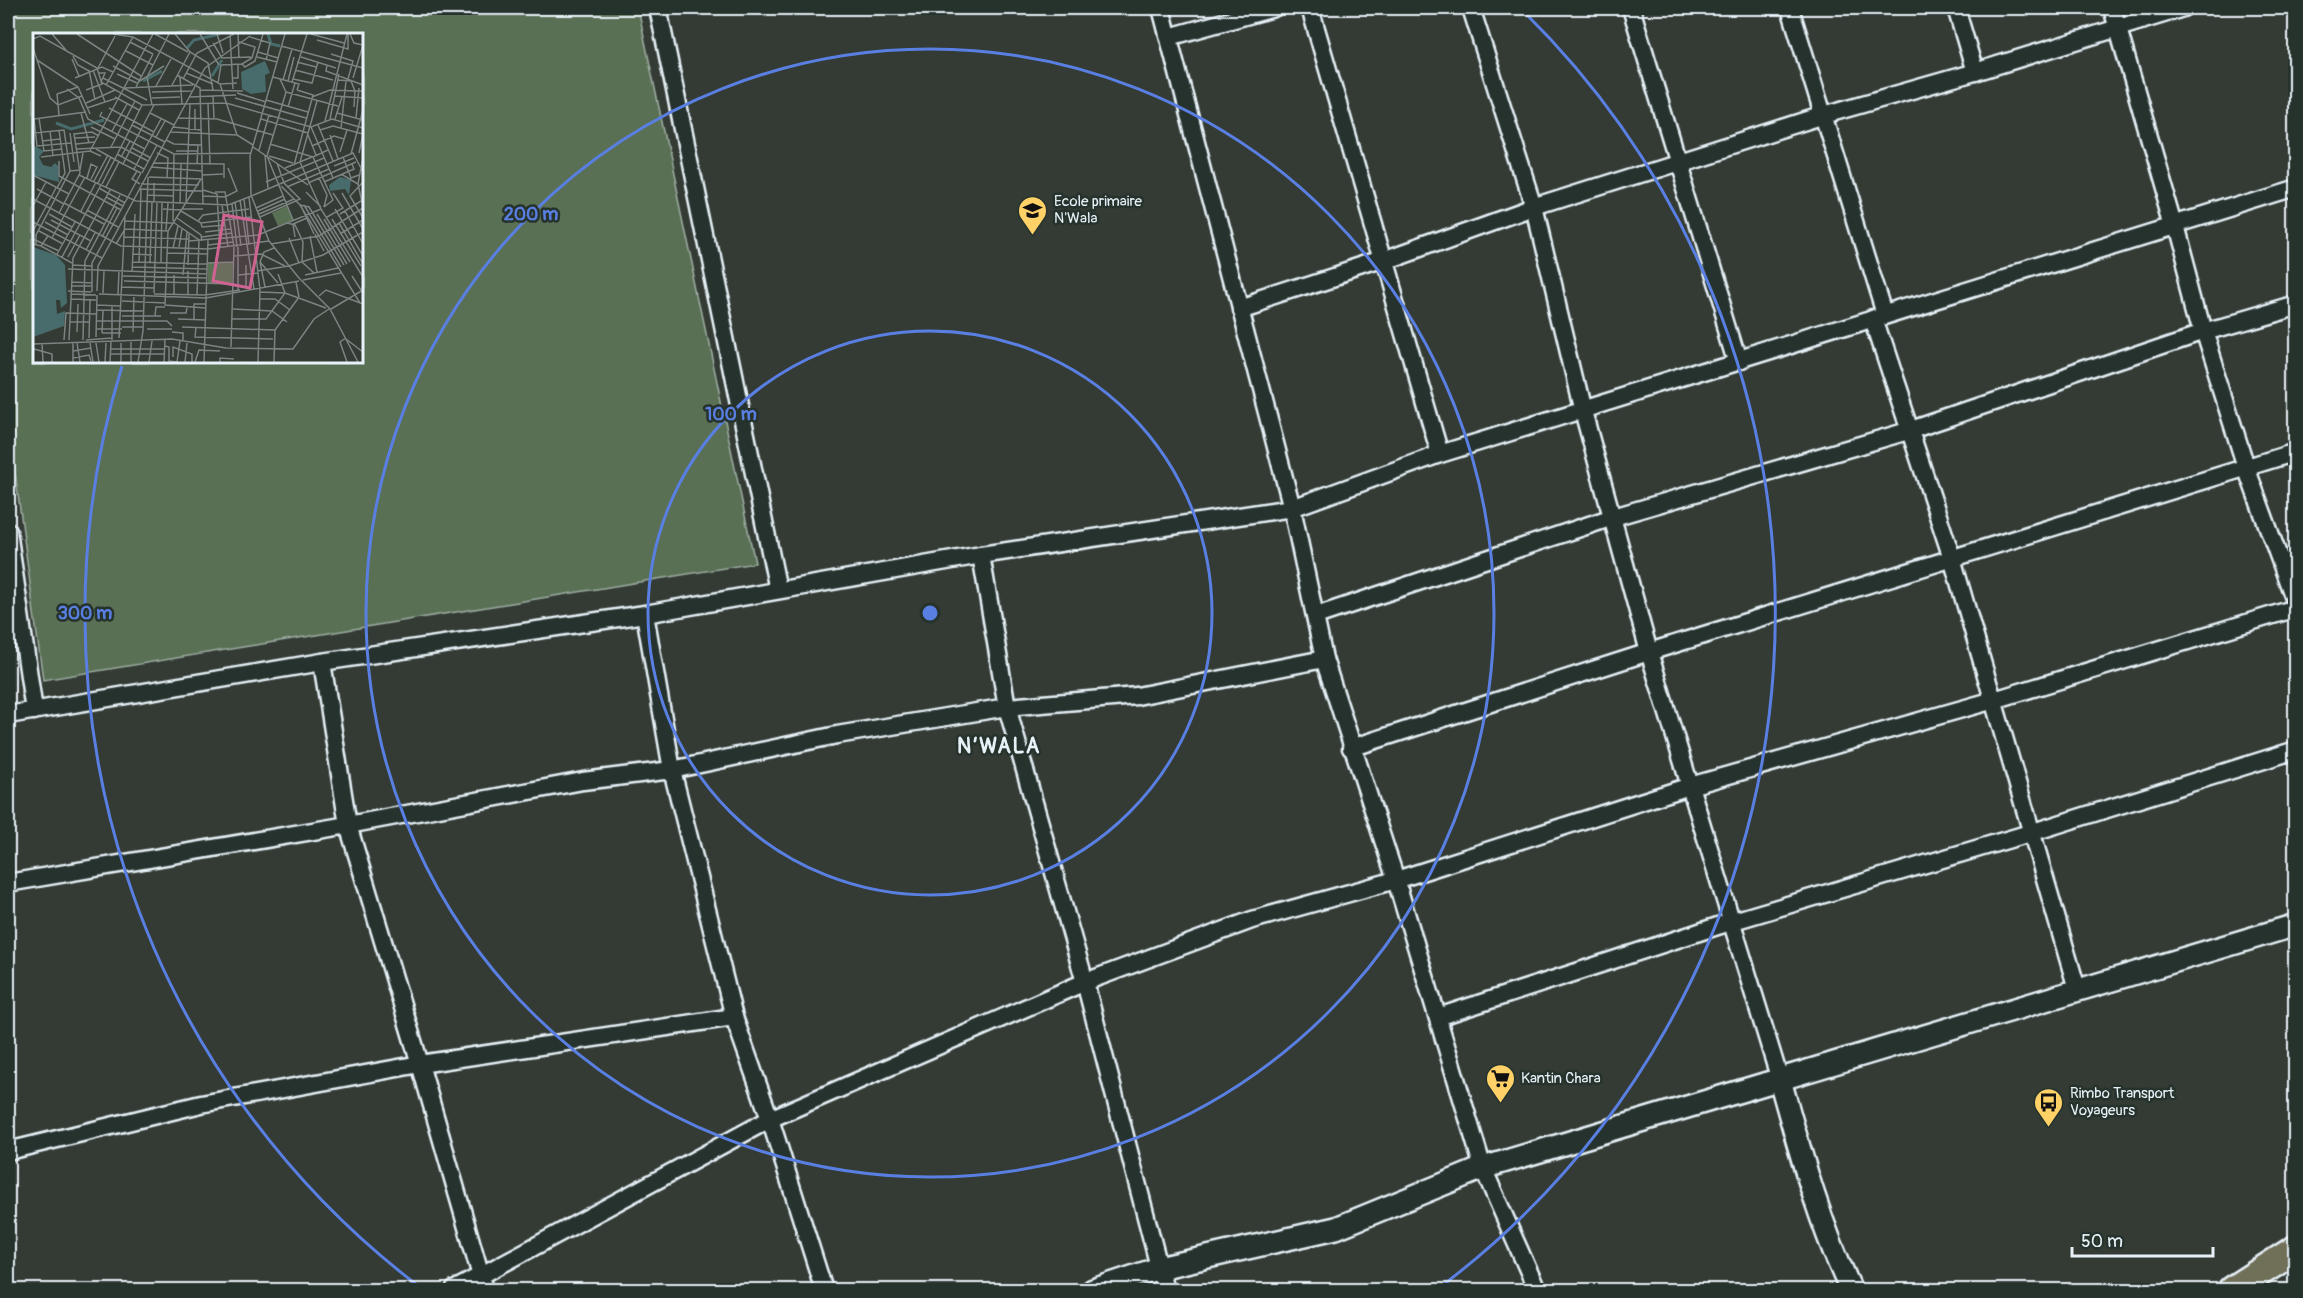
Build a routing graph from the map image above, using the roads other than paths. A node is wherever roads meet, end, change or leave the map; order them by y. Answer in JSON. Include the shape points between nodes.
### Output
{"nodes":[{"id":1,"x":658,"y":8,"type":"edge"},
{"id":2,"x":1161,"y":8,"type":"edge"},
{"id":3,"x":1274,"y":8,"type":"edge"},
{"id":4,"x":1310,"y":8,"type":"edge"},
{"id":5,"x":1471,"y":8,"type":"edge"},
{"id":6,"x":1631,"y":8,"type":"edge"},
{"id":7,"x":1790,"y":8,"type":"edge"},
{"id":8,"x":1956,"y":8,"type":"edge"},
{"id":9,"x":2112,"y":8,"type":"edge"},
{"id":10,"x":2183,"y":8,"type":"edge"},
{"id":11,"x":2118,"y":28,"type":"junction"},
{"id":12,"x":1169,"y":37,"type":"junction"},
{"id":13,"x":1975,"y":72,"type":"junction"},
{"id":14,"x":1824,"y":115,"type":"junction"},
{"id":15,"x":1677,"y":163,"type":"junction"},
{"id":16,"x":2295,"y":188,"type":"edge"},
{"id":17,"x":1534,"y":207,"type":"junction"},
{"id":18,"x":2175,"y":226,"type":"junction"},
{"id":19,"x":1384,"y":261,"type":"junction"},
{"id":20,"x":2295,"y":303,"type":"edge"},
{"id":21,"x":1239,"y":308,"type":"junction"},
{"id":22,"x":1879,"y":317,"type":"junction"},
{"id":23,"x":2203,"y":331,"type":"junction"},
{"id":24,"x":1739,"y":362,"type":"junction"},
{"id":25,"x":1582,"y":411,"type":"junction"},
{"id":26,"x":1908,"y":431,"type":"junction"},
{"id":27,"x":2295,"y":452,"type":"edge"},
{"id":28,"x":1440,"y":454,"type":"junction"},
{"id":29,"x":2246,"y":467,"type":"junction"},
{"id":30,"x":1292,"y":508,"type":"junction"},
{"id":31,"x":1610,"y":518,"type":"junction"},
{"id":32,"x":8,"y":531,"type":"edge"},
{"id":33,"x":981,"y":555,"type":"junction"},
{"id":34,"x":1952,"y":558,"type":"junction"},
{"id":35,"x":778,"y":590,"type":"junction"},
{"id":36,"x":2295,"y":606,"type":"edge"},
{"id":37,"x":645,"y":614,"type":"junction"},
{"id":38,"x":1316,"y":616,"type":"junction"},
{"id":39,"x":1649,"y":652,"type":"junction"},
{"id":40,"x":1324,"y":659,"type":"junction"},
{"id":41,"x":322,"y":662,"type":"junction"},
{"id":42,"x":1994,"y":700,"type":"junction"},
{"id":43,"x":1006,"y":707,"type":"junction"},
{"id":44,"x":34,"y":711,"type":"junction"},
{"id":45,"x":8,"y":715,"type":"edge"},
{"id":46,"x":1351,"y":748,"type":"junction"},
{"id":47,"x":2295,"y":750,"type":"edge"},
{"id":48,"x":672,"y":770,"type":"junction"},
{"id":49,"x":1690,"y":786,"type":"junction"},
{"id":50,"x":348,"y":825,"type":"junction"},
{"id":51,"x":2030,"y":833,"type":"junction"},
{"id":52,"x":1396,"y":880,"type":"junction"},
{"id":53,"x":8,"y":882,"type":"edge"},
{"id":54,"x":1730,"y":921,"type":"junction"},
{"id":55,"x":2295,"y":924,"type":"edge"},
{"id":56,"x":1085,"y":982,"type":"junction"},
{"id":57,"x":2077,"y":989,"type":"junction"},
{"id":58,"x":734,"y":1017,"type":"junction"},
{"id":59,"x":1438,"y":1017,"type":"junction"},
{"id":60,"x":420,"y":1064,"type":"junction"},
{"id":61,"x":1779,"y":1080,"type":"junction"},
{"id":62,"x":770,"y":1119,"type":"junction"},
{"id":63,"x":8,"y":1150,"type":"edge"},
{"id":64,"x":1483,"y":1168,"type":"junction"},
{"id":65,"x":2295,"y":1249,"type":"edge"},
{"id":66,"x":1159,"y":1268,"type":"junction"},
{"id":67,"x":483,"y":1283,"type":"edge"},
{"id":68,"x":454,"y":1290,"type":"edge"},
{"id":69,"x":824,"y":1290,"type":"edge"},
{"id":70,"x":1093,"y":1290,"type":"edge"},
{"id":71,"x":1165,"y":1290,"type":"edge"},
{"id":72,"x":1537,"y":1290,"type":"edge"},
{"id":73,"x":1851,"y":1290,"type":"edge"},
{"id":74,"x":2232,"y":1290,"type":"edge"}],
"edges":[{"from":1,"to":35,"type":"street"},
{"from":2,"to":12,"type":"street"},
{"from":3,"to":12,"type":"street"},
{"from":4,"to":19,"type":"street"},
{"from":5,"to":17,"type":"street"},
{"from":6,"to":15,"type":"street"},
{"from":7,"to":14,"type":"street"},
{"from":8,"to":13,"type":"street"},
{"from":9,"to":11,"type":"street"},
{"from":10,"to":11,"type":"street"},
{"from":11,"to":13,"type":"street"},
{"from":11,"to":18,"type":"street"},
{"from":12,"to":21,"type":"street"},
{"from":13,"to":14,"type":"street"},
{"from":14,"to":15,"type":"street"},
{"from":14,"to":22,"type":"street"},
{"from":15,"to":17,"type":"street"},
{"from":15,"to":24,"type":"street"},
{"from":16,"to":18,"type":"street"},
{"from":17,"to":19,"type":"street"},
{"from":17,"to":25,"type":"street"},
{"from":18,"to":22,"type":"street"},
{"from":18,"to":23,"type":"street"},
{"from":19,"to":21,"type":"street"},
{"from":19,"to":28,"type":"street"},
{"from":20,"to":23,"type":"street"},
{"from":21,"to":30,"type":"street"},
{"from":22,"to":24,"type":"street"},
{"from":22,"to":26,"type":"street"},
{"from":23,"to":26,"type":"street"},
{"from":23,"to":29,"type":"street"},
{"from":24,"to":25,"type":"street"},
{"from":25,"to":28,"type":"street"},
{"from":25,"to":31,"type":"street"},
{"from":26,"to":31,"type":"street"},
{"from":26,"to":34,"type":"street"},
{"from":27,"to":29,"type":"street"},
{"from":28,"to":30,"type":"street"},
{"from":29,"to":34,"type":"street"},
{"from":29,"to":36,"type":"street"},
{"from":30,"to":33,"type":"street"},
{"from":30,"to":38,"type":"street"},
{"from":31,"to":38,"type":"street"},
{"from":31,"to":39,"type":"street"},
{"from":32,"to":44,"type":"street"},
{"from":33,"to":35,"type":"street"},
{"from":33,"to":43,"type":"street"},
{"from":34,"to":39,"type":"street"},
{"from":34,"to":42,"type":"street"},
{"from":35,"to":37,"type":"street"},
{"from":36,"to":42,"type":"street"},
{"from":37,"to":41,"type":"street"},
{"from":37,"to":48,"type":"street"},
{"from":38,"to":40,"type":"street"},
{"from":39,"to":46,"type":"street"},
{"from":39,"to":49,"type":"street"},
{"from":40,"to":43,"type":"street","via":[[1137,696]]},
{"from":40,"to":46,"type":"street"},
{"from":41,"to":44,"type":"street"},
{"from":41,"to":50,"type":"street"},
{"from":42,"to":49,"type":"street"},
{"from":42,"to":51,"type":"street"},
{"from":43,"to":48,"type":"street","via":[[837,735]]},
{"from":43,"to":56,"type":"street"},
{"from":44,"to":45,"type":"street"},
{"from":46,"to":52,"type":"street"},
{"from":47,"to":51,"type":"street"},
{"from":48,"to":50,"type":"street","via":[[583,781]]},
{"from":48,"to":58,"type":"street"},
{"from":49,"to":52,"type":"street"},
{"from":49,"to":54,"type":"street"},
{"from":50,"to":53,"type":"street"},
{"from":50,"to":60,"type":"street"},
{"from":51,"to":54,"type":"street"},
{"from":51,"to":57,"type":"street"},
{"from":52,"to":56,"type":"street","via":[[1252,920]]},
{"from":52,"to":59,"type":"street"},
{"from":54,"to":59,"type":"street"},
{"from":54,"to":61,"type":"street"},
{"from":55,"to":57,"type":"street"},
{"from":56,"to":62,"type":"street"},
{"from":56,"to":66,"type":"street"},
{"from":57,"to":61,"type":"street"},
{"from":58,"to":60,"type":"street"},
{"from":58,"to":62,"type":"street"},
{"from":59,"to":64,"type":"street"},
{"from":60,"to":63,"type":"street","via":[[201,1104]]},
{"from":60,"to":67,"type":"street"},
{"from":61,"to":64,"type":"street"},
{"from":61,"to":73,"type":"street","via":[[1821,1218]]},
{"from":62,"to":67,"type":"street"},
{"from":62,"to":69,"type":"street"},
{"from":64,"to":66,"type":"street","via":[[1336,1228]]},
{"from":64,"to":72,"type":"street"},
{"from":65,"to":74,"type":"main road"},
{"from":66,"to":70,"type":"street"},
{"from":66,"to":71,"type":"street"},
{"from":67,"to":68,"type":"street"}]}
